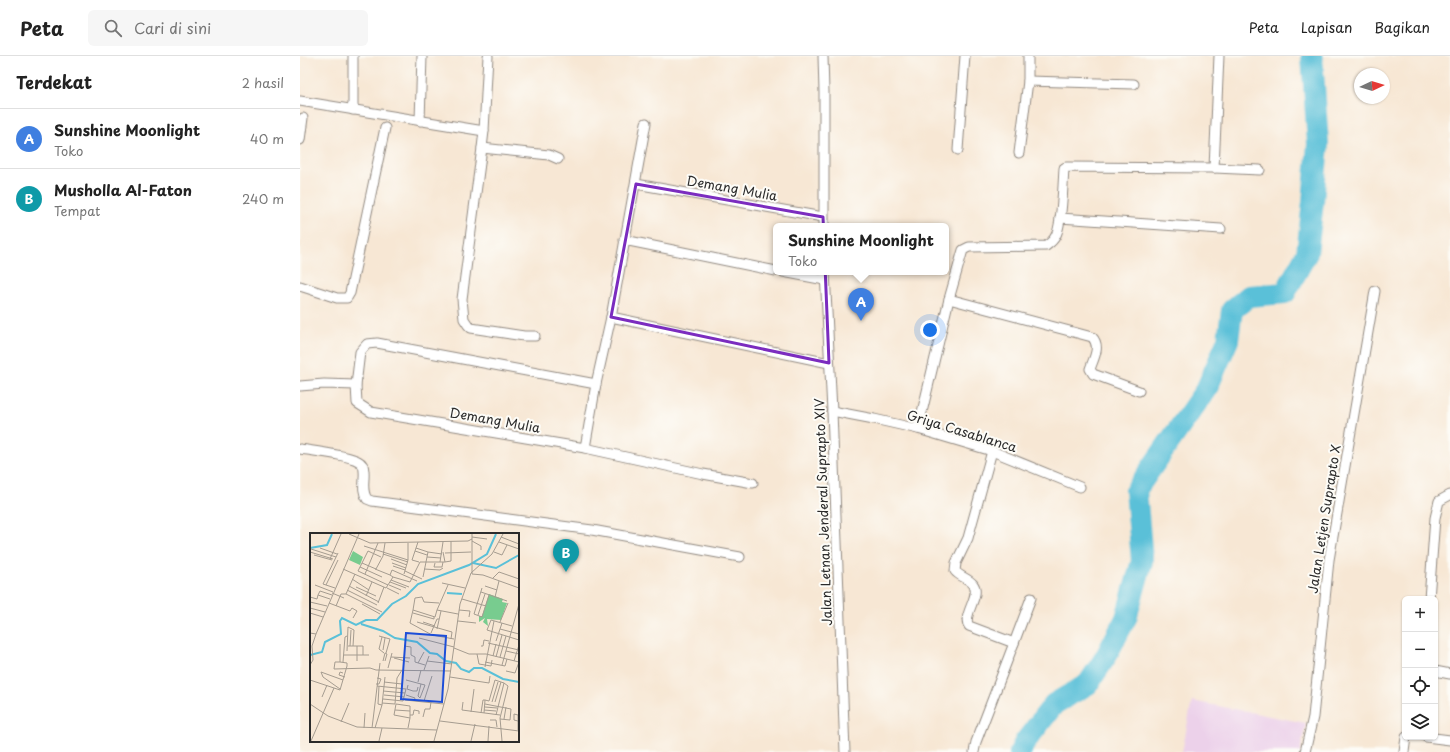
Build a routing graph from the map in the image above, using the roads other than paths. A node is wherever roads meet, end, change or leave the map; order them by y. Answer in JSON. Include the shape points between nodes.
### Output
{"nodes":[{"id":1,"x":352,"y":56,"type":"edge"},
{"id":2,"x":422,"y":56,"type":"edge"},
{"id":3,"x":488,"y":56,"type":"edge"},
{"id":4,"x":823,"y":56,"type":"edge"},
{"id":5,"x":965,"y":56,"type":"edge"},
{"id":6,"x":1028,"y":56,"type":"edge"},
{"id":7,"x":1219,"y":56,"type":"edge"},
{"id":8,"x":1028,"y":81,"type":"junction"},
{"id":9,"x":1134,"y":84,"type":"dead end"},
{"id":10,"x":300,"y":101,"type":"edge"},
{"id":11,"x":353,"y":110,"type":"junction"},
{"id":12,"x":303,"y":118,"type":"dead end"},
{"id":13,"x":420,"y":121,"type":"junction"},
{"id":14,"x":646,"y":123,"type":"dead end"},
{"id":15,"x":385,"y":128,"type":"dead end"},
{"id":16,"x":484,"y":131,"type":"junction"},
{"id":17,"x":300,"y":140,"type":"edge"},
{"id":18,"x":482,"y":148,"type":"junction"},
{"id":19,"x":958,"y":150,"type":"dead end"},
{"id":20,"x":1019,"y":153,"type":"dead end"},
{"id":21,"x":558,"y":158,"type":"dead end"},
{"id":22,"x":1214,"y":168,"type":"junction"},
{"id":23,"x":1260,"y":170,"type":"dead end"},
{"id":24,"x":636,"y":184,"type":"junction"},
{"id":25,"x":1060,"y":218,"type":"junction"},
{"id":26,"x":824,"y":222,"type":"edge"},
{"id":27,"x":1221,"y":229,"type":"dead end"},
{"id":28,"x":624,"y":240,"type":"junction"},
{"id":29,"x":773,"y":270,"type":"edge"},
{"id":30,"x":814,"y":275,"type":"edge"},
{"id":31,"x":825,"y":276,"type":"edge"},
{"id":32,"x":300,"y":286,"type":"edge"},
{"id":33,"x":1375,"y":291,"type":"dead end"},
{"id":34,"x":949,"y":299,"type":"junction"},
{"id":35,"x":610,"y":317,"type":"junction"},
{"id":36,"x":535,"y":336,"type":"dead end"},
{"id":37,"x":829,"y":363,"type":"junction"},
{"id":38,"x":596,"y":384,"type":"junction"},
{"id":39,"x":356,"y":385,"type":"junction"},
{"id":40,"x":300,"y":386,"type":"edge"},
{"id":41,"x":1139,"y":391,"type":"dead end"},
{"id":42,"x":832,"y":411,"type":"junction"},
{"id":43,"x":918,"y":429,"type":"junction"},
{"id":44,"x":585,"y":448,"type":"junction"},
{"id":45,"x":300,"y":449,"type":"edge"},
{"id":46,"x":992,"y":451,"type":"junction"},
{"id":47,"x":753,"y":482,"type":"dead end"},
{"id":48,"x":1080,"y":487,"type":"dead end"},
{"id":49,"x":1450,"y":495,"type":"edge"},
{"id":50,"x":740,"y":557,"type":"dead end"},
{"id":51,"x":1429,"y":596,"type":"edge"},
{"id":52,"x":1031,"y":598,"type":"dead end"},
{"id":53,"x":1014,"y":643,"type":"junction"},
{"id":54,"x":1438,"y":672,"type":"edge"},
{"id":55,"x":1450,"y":674,"type":"edge"},
{"id":56,"x":1438,"y":738,"type":"edge"},
{"id":57,"x":1406,"y":740,"type":"edge"},
{"id":58,"x":1450,"y":740,"type":"edge"},
{"id":59,"x":845,"y":752,"type":"edge"},
{"id":60,"x":974,"y":752,"type":"edge"},
{"id":61,"x":1305,"y":752,"type":"edge"},
{"id":62,"x":1404,"y":752,"type":"edge"}],
"edges":[{"from":1,"to":11,"type":"street"},
{"from":2,"to":13,"type":"street"},
{"from":3,"to":16,"type":"street"},
{"from":4,"to":26,"type":"street"},
{"from":5,"to":19,"type":"street"},
{"from":6,"to":8,"type":"street"},
{"from":7,"to":22,"type":"street"},
{"from":8,"to":9,"type":"street"},
{"from":8,"to":20,"type":"street"},
{"from":10,"to":11,"type":"street"},
{"from":11,"to":13,"type":"street"},
{"from":12,"to":17,"type":"street"},
{"from":13,"to":16,"type":"street"},
{"from":14,"to":24,"type":"street"},
{"from":15,"to":32,"type":"street","via":[[350,293],[347,298],[337,298]]},
{"from":16,"to":18,"type":"street"},
{"from":18,"to":21,"type":"street"},
{"from":18,"to":36,"type":"street","via":[[462,299],[464,319],[471,328]]},
{"from":22,"to":23,"type":"street"},
{"from":22,"to":25,"type":"street","via":[[1066,167]]},
{"from":24,"to":26,"type":"street","name":"Demang Mulia"},
{"from":24,"to":28,"type":"street"},
{"from":25,"to":27,"type":"street"},
{"from":25,"to":34,"type":"street","via":[[1056,236],[1046,246],[963,250]]},
{"from":28,"to":29,"type":"street"},
{"from":28,"to":35,"type":"street"},
{"from":30,"to":31,"type":"street"},
{"from":31,"to":37,"type":"street","name":"Jalan Letnan Jenderal Suprapto XIV"},
{"from":33,"to":61,"type":"street","name":"Jalan Letjen Suprapto X","via":[[1328,560],[1313,717]]},
{"from":34,"to":41,"type":"street","via":[[1092,337],[1097,346],[1090,369],[1093,374]]},
{"from":34,"to":43,"type":"street"},
{"from":35,"to":37,"type":"street"},
{"from":35,"to":38,"type":"street"},
{"from":37,"to":42,"type":"street","name":"Jalan Letnan Jenderal Suprapto XIV"},
{"from":38,"to":39,"type":"street","name":"Demang Mulia","via":[[378,343],[367,344],[360,352]]},
{"from":38,"to":44,"type":"street"},
{"from":39,"to":40,"type":"street"},
{"from":39,"to":44,"type":"street","name":"Demang Mulia","via":[[357,403],[371,412]]},
{"from":42,"to":43,"type":"street","name":"Griya Casablanca"},
{"from":42,"to":59,"type":"street","name":"Jalan Letnan Jenderal Suprapto XIV"},
{"from":43,"to":46,"type":"street","name":"Griya Casablanca"},
{"from":44,"to":47,"type":"street","via":[[703,474]]},
{"from":45,"to":50,"type":"street","via":[[358,461],[364,470],[363,490],[372,501],[592,530]]},
{"from":46,"to":48,"type":"street","name":"Griya Casablanca"},
{"from":46,"to":53,"type":"street","via":[[968,538],[956,562],[955,571],[975,588],[966,619],[967,624]]},
{"from":49,"to":51,"type":"street","via":[[1439,501],[1435,518]]},
{"from":52,"to":53,"type":"street"},
{"from":53,"to":60,"type":"street"},
{"from":54,"to":55,"type":"street"},
{"from":56,"to":58,"type":"street"},
{"from":57,"to":62,"type":"street"}]}
